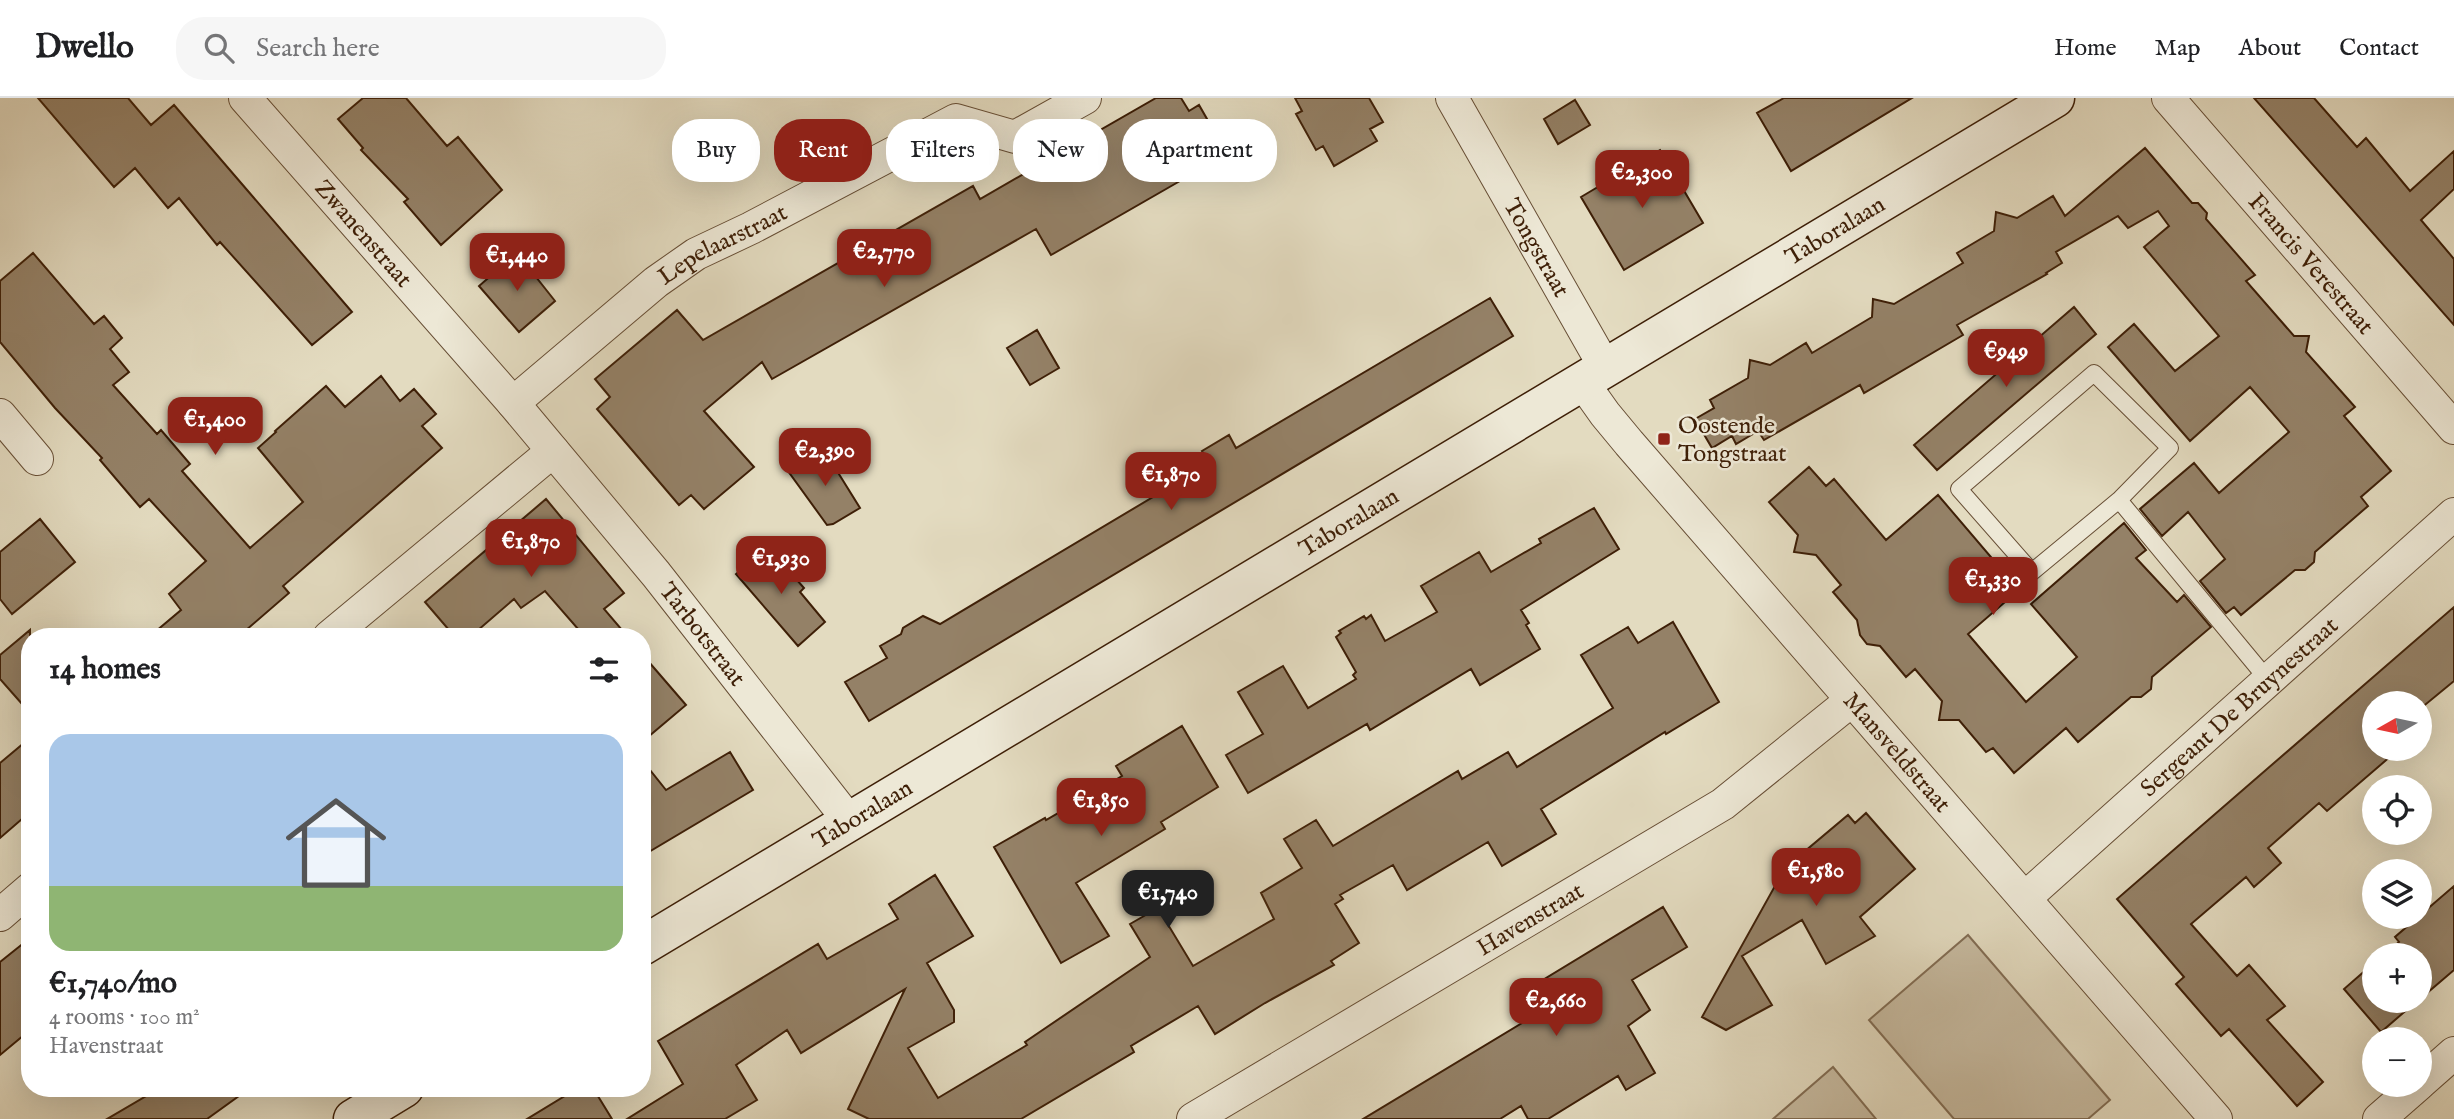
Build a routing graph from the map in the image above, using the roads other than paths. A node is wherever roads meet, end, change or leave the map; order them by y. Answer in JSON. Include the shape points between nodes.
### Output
{"nodes":[{"id":1,"x":1085,"y":98,"type":"edge"},
{"id":2,"x":2055,"y":98,"type":"edge"},
{"id":3,"x":2168,"y":98,"type":"edge"},
{"id":4,"x":259,"y":103,"type":"edge"},
{"id":5,"x":957,"y":109,"type":"edge"},
{"id":6,"x":1459,"y":111,"type":"edge"},
{"id":7,"x":1595,"y":376,"type":"junction"},
{"id":8,"x":513,"y":403,"type":"junction"},
{"id":9,"x":0,"y":415,"type":"edge"},
{"id":10,"x":2454,"y":428,"type":"edge"},
{"id":11,"x":553,"y":450,"type":"junction"},
{"id":12,"x":37,"y":459,"type":"dead end"},
{"id":13,"x":2119,"y":500,"type":"junction"},
{"id":14,"x":2454,"y":514,"type":"edge"},
{"id":15,"x":340,"y":628,"type":"edge"},
{"id":16,"x":2268,"y":680,"type":"junction"},
{"id":17,"x":1852,"y":700,"type":"junction"},
{"id":18,"x":850,"y":821,"type":"junction"},
{"id":19,"x":21,"y":897,"type":"edge"},
{"id":20,"x":2025,"y":898,"type":"junction"},
{"id":21,"x":0,"y":915,"type":"edge"},
{"id":22,"x":651,"y":941,"type":"edge"},
{"id":23,"x":2454,"y":1053,"type":"edge"},
{"id":24,"x":2432,"y":1072,"type":"edge"},
{"id":25,"x":389,"y":1097,"type":"edge"},
{"id":26,"x":2404,"y":1097,"type":"edge"},
{"id":27,"x":353,"y":1119,"type":"edge"},
{"id":28,"x":1193,"y":1119,"type":"edge"},
{"id":29,"x":2216,"y":1119,"type":"edge"},
{"id":30,"x":2379,"y":1119,"type":"edge"}],
"edges":[{"from":1,"to":5,"type":"street","name":"Lepelaarstraat","via":[[1016,137]]},
{"from":2,"to":7,"type":"street","name":"Taboralaan"},
{"from":3,"to":10,"type":"street","name":"Francis Verestraat"},
{"from":4,"to":8,"type":"street","name":"Zwanenstraat"},
{"from":5,"to":8,"type":"street","name":"Lepelaarstraat","via":[[681,264]]},
{"from":6,"to":7,"type":"street","name":"Tongstraat"},
{"from":7,"to":17,"type":"street","name":"Mansveldstraat","via":[[1629,443]]},
{"from":7,"to":18,"type":"street","name":"Taboralaan"},
{"from":8,"to":11,"type":"street","name":"Zwanenstraat"},
{"from":9,"to":12,"type":"street"},
{"from":11,"to":15,"type":"street"},
{"from":11,"to":18,"type":"street","name":"Tarbotstraat"},
{"from":13,"to":13,"type":"lane","via":[[2032,572],[1959,489],[2094,373],[2170,448]]},
{"from":13,"to":16,"type":"lane"},
{"from":14,"to":16,"type":"street","name":"Sergeant De Bruynestraat"},
{"from":16,"to":20,"type":"street","name":"Sergeant De Bruynestraat"},
{"from":17,"to":20,"type":"street","name":"Mansveldstraat"},
{"from":17,"to":28,"type":"street","name":"Havenstraat","via":[[1723,804]]},
{"from":18,"to":22,"type":"street","name":"Taboralaan"},
{"from":19,"to":21,"type":"street"},
{"from":20,"to":29,"type":"street","name":"Mansveldstraat"},
{"from":23,"to":24,"type":"street"},
{"from":25,"to":27,"type":"street"},
{"from":26,"to":30,"type":"street"}]}
